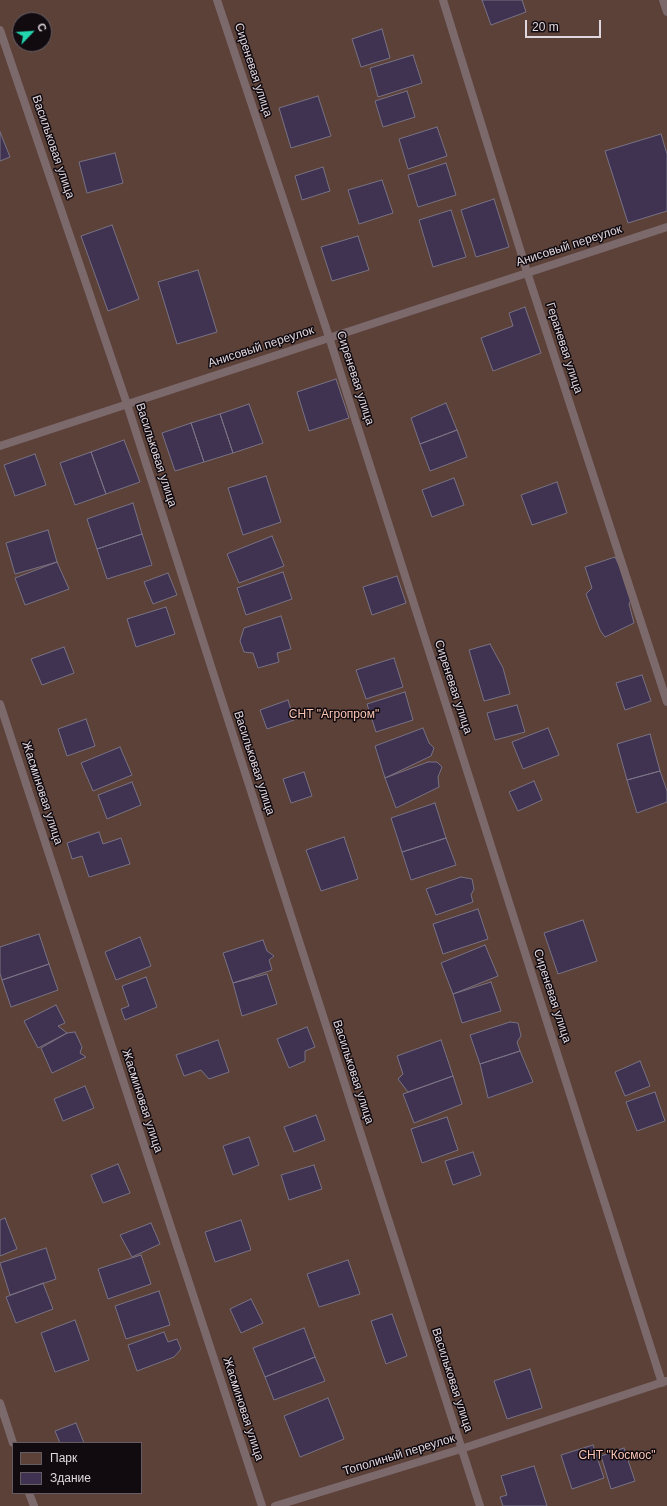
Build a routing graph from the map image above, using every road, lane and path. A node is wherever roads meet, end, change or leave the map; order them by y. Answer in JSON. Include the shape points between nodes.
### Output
{"nodes":[{"id":1,"x":217,"y":0,"type":"edge"},
{"id":2,"x":443,"y":0,"type":"edge"},
{"id":3,"x":663,"y":0,"type":"edge"},
{"id":4,"x":667,"y":12,"type":"edge"},
{"id":5,"x":0,"y":30,"type":"edge"},
{"id":6,"x":667,"y":227,"type":"edge"},
{"id":7,"x":527,"y":272,"type":"junction"},
{"id":8,"x":329,"y":337,"type":"junction"},
{"id":9,"x":127,"y":404,"type":"junction"},
{"id":10,"x":0,"y":446,"type":"edge"},
{"id":11,"x":667,"y":702,"type":"edge"},
{"id":12,"x":0,"y":704,"type":"edge"},
{"id":13,"x":665,"y":1382,"type":"edge"},
{"id":14,"x":0,"y":1403,"type":"edge"},
{"id":15,"x":13,"y":1442,"type":"edge"},
{"id":16,"x":461,"y":1449,"type":"junction"},
{"id":17,"x":30,"y":1494,"type":"edge"},
{"id":18,"x":34,"y":1506,"type":"edge"},
{"id":19,"x":262,"y":1506,"type":"edge"},
{"id":20,"x":275,"y":1506,"type":"edge"},
{"id":21,"x":480,"y":1506,"type":"edge"}],
"edges":[{"from":1,"to":8,"type":"lane","name":"Сиреневая улица"},
{"from":2,"to":7,"type":"lane","name":"Гераневая улица"},
{"from":3,"to":4,"type":"lane"},
{"from":5,"to":9,"type":"lane","name":"Васильковая улица"},
{"from":6,"to":7,"type":"lane","name":"Анисовый переулок"},
{"from":7,"to":8,"type":"lane","name":"Анисовый переулок"},
{"from":7,"to":11,"type":"lane","name":"Гераневая улица"},
{"from":8,"to":9,"type":"lane","name":"Анисовый переулок"},
{"from":8,"to":13,"type":"lane","name":"Сиреневая улица"},
{"from":9,"to":10,"type":"lane","name":"Анисовый переулок"},
{"from":9,"to":16,"type":"lane","name":"Васильковая улица"},
{"from":12,"to":19,"type":"lane","name":"Жасминовая улица"},
{"from":13,"to":16,"type":"lane","name":"Тополиный переулок"},
{"from":14,"to":15,"type":"lane"},
{"from":16,"to":20,"type":"lane","name":"Тополиный переулок"},
{"from":16,"to":21,"type":"lane","name":"Васильковая улица"},
{"from":17,"to":18,"type":"lane"}]}
